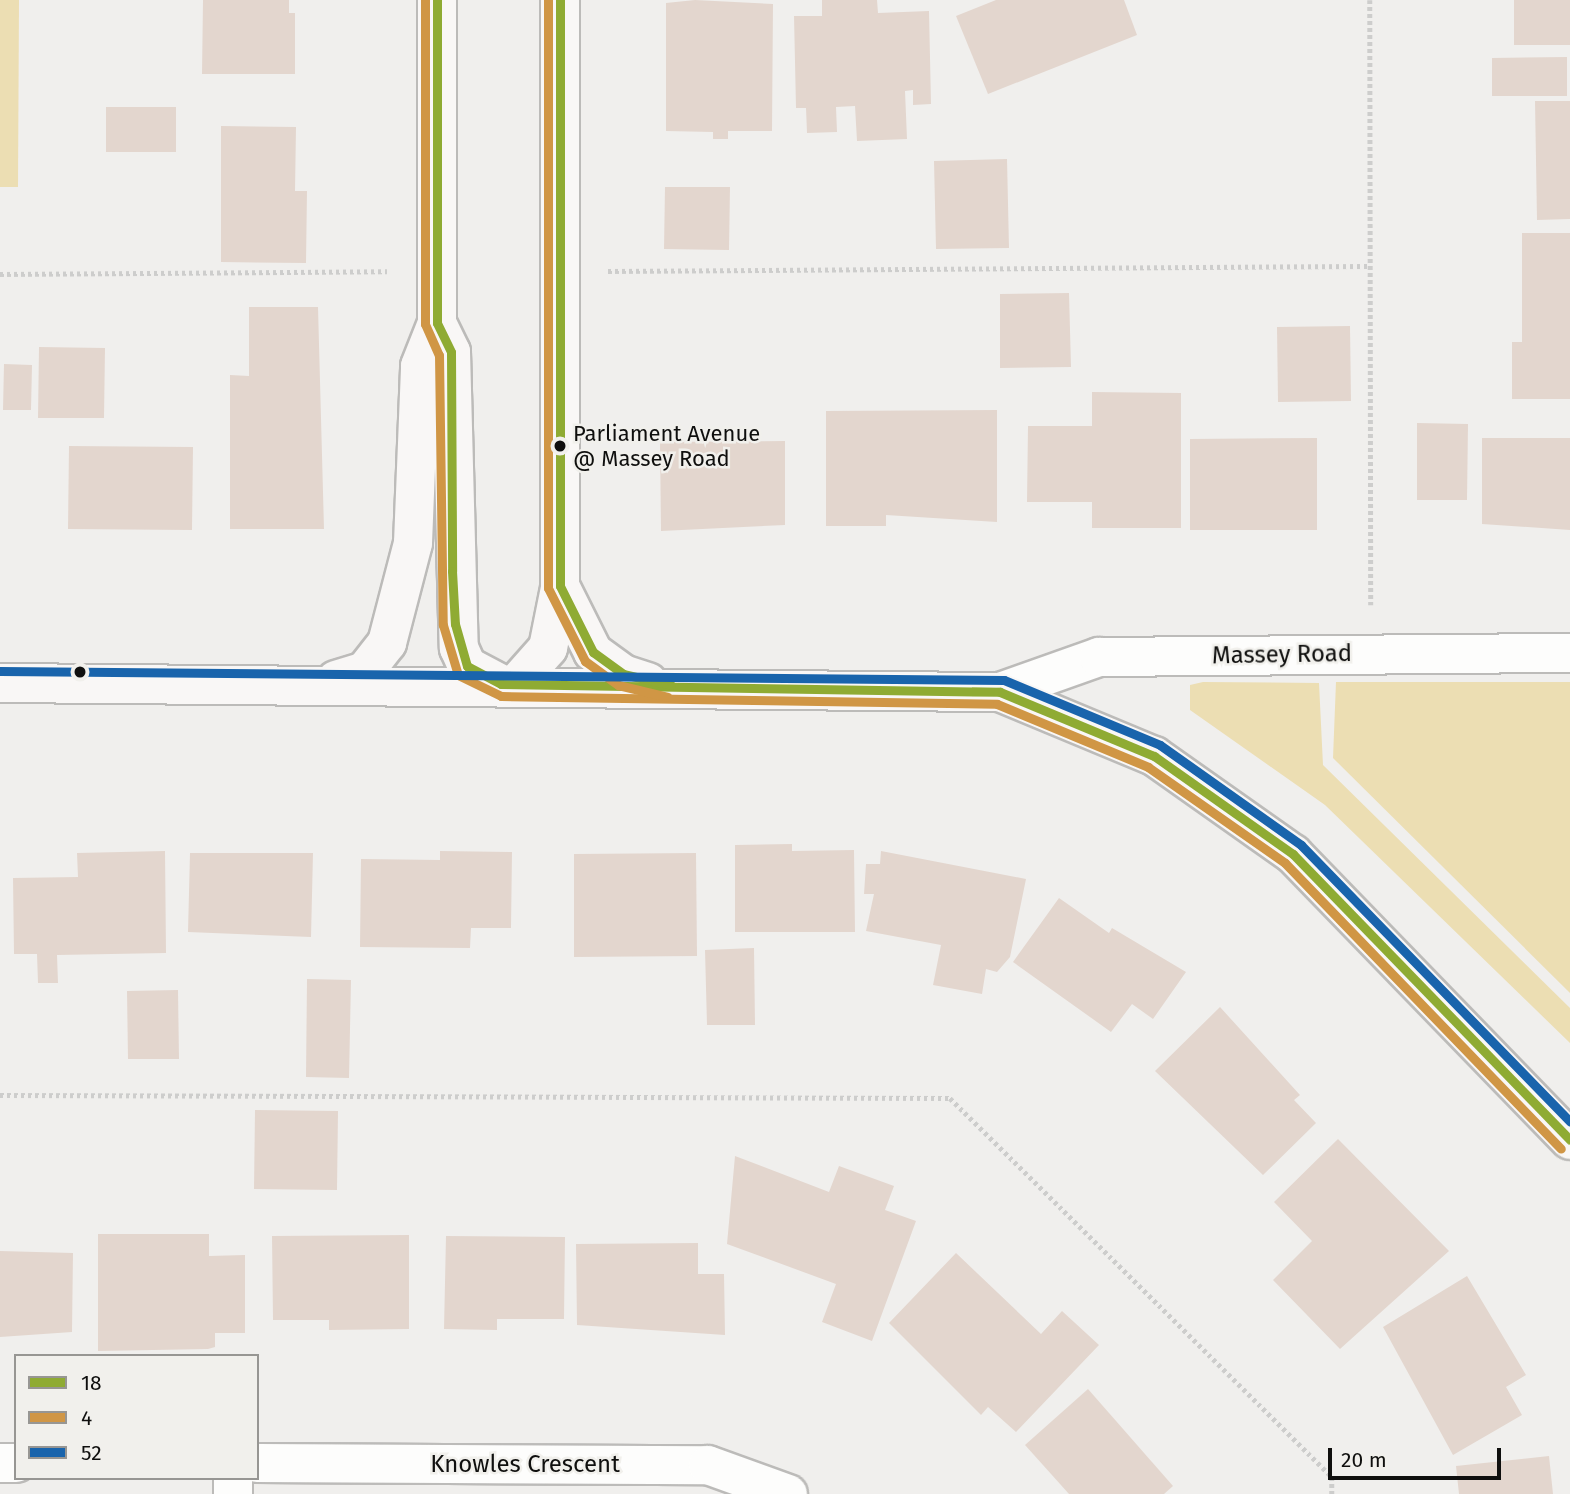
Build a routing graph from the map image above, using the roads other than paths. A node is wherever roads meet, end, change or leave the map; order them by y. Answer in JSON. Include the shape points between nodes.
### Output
{"nodes":[{"id":1,"x":437,"y":0,"type":"edge"},
{"id":2,"x":560,"y":0,"type":"edge"},
{"id":3,"x":437,"y":323,"type":"junction"},
{"id":4,"x":560,"y":586,"type":"junction"},
{"id":5,"x":1570,"y":653,"type":"edge"},
{"id":6,"x":331,"y":682,"type":"junction"},
{"id":7,"x":0,"y":684,"type":"edge"},
{"id":8,"x":509,"y":684,"type":"junction"},
{"id":9,"x":656,"y":685,"type":"junction"},
{"id":10,"x":1000,"y":692,"type":"junction"},
{"id":11,"x":1570,"y":1140,"type":"edge"},
{"id":12,"x":259,"y":1463,"type":"edge"},
{"id":13,"x":788,"y":1494,"type":"edge"}],
"edges":[{"from":1,"to":3,"type":"street"},
{"from":2,"to":4,"type":"street"},
{"from":3,"to":6,"type":"street","via":[[421,366],[413,543],[396,623],[365,671]]},
{"from":3,"to":8,"type":"street","via":[[451,352],[459,648],[467,666]]},
{"from":4,"to":8,"type":"street","via":[[548,648]]},
{"from":4,"to":9,"type":"street","via":[[593,652],[623,674]]},
{"from":5,"to":10,"type":"street","name":"Massey Road","via":[[1099,657]]},
{"from":6,"to":7,"type":"street","name":"Massey Road"},
{"from":6,"to":8,"type":"street","name":"Massey Road"},
{"from":8,"to":9,"type":"street","name":"Massey Road"},
{"from":9,"to":10,"type":"street","name":"Massey Road"},
{"from":10,"to":11,"type":"street","name":"Massey Road","via":[[1154,756],[1293,854]]},
{"from":12,"to":13,"type":"street","name":"Knowles Crescent","via":[[708,1465]]}]}
